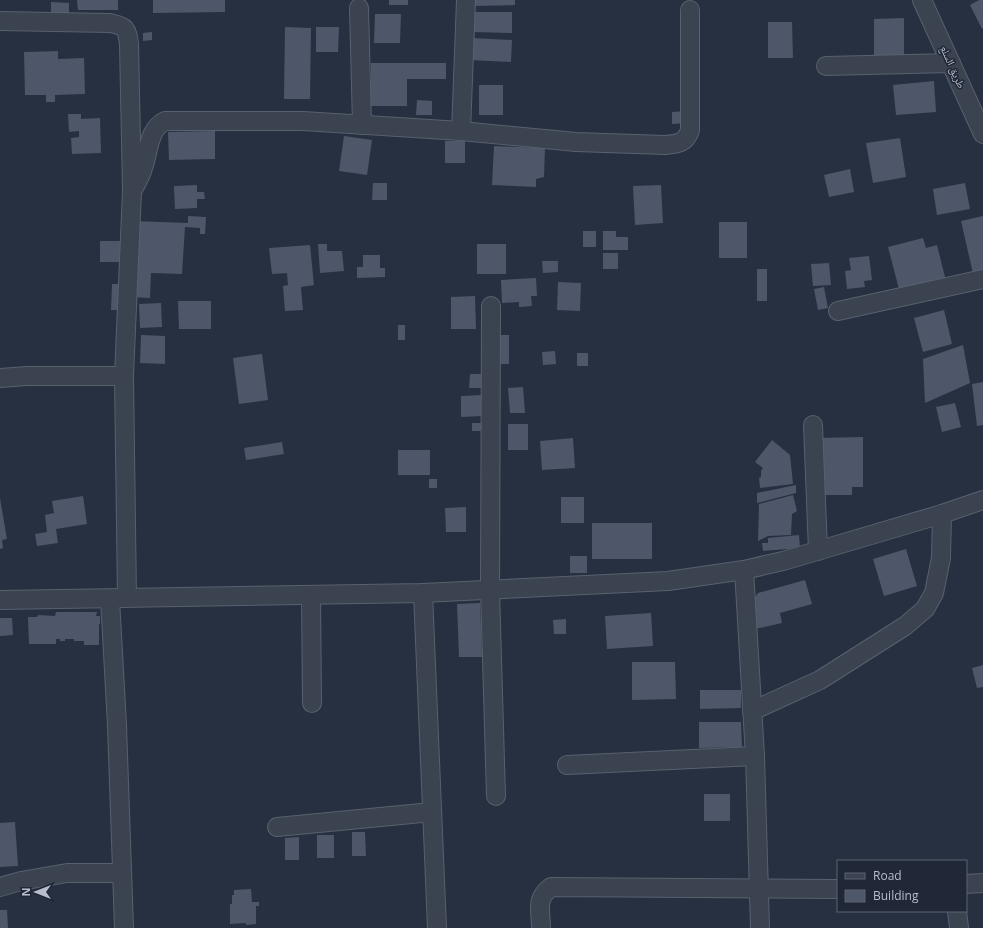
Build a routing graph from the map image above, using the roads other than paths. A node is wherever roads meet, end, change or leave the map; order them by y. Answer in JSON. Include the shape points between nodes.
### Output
{"nodes":[{"id":1,"x":466,"y":0,"type":"edge"},
{"id":2,"x":922,"y":0,"type":"edge"},
{"id":3,"x":359,"y":8,"type":"dead end"},
{"id":4,"x":690,"y":10,"type":"dead end"},
{"id":5,"x":0,"y":21,"type":"edge"},
{"id":6,"x":951,"y":63,"type":"junction"},
{"id":7,"x":826,"y":66,"type":"dead end"},
{"id":8,"x":362,"y":125,"type":"junction"},
{"id":9,"x":461,"y":131,"type":"junction"},
{"id":10,"x":983,"y":134,"type":"edge"},
{"id":11,"x":132,"y":191,"type":"junction"},
{"id":12,"x":983,"y":279,"type":"edge"},
{"id":13,"x":491,"y":306,"type":"dead end"},
{"id":14,"x":838,"y":311,"type":"dead end"},
{"id":15,"x":124,"y":376,"type":"junction"},
{"id":16,"x":0,"y":378,"type":"edge"},
{"id":17,"x":813,"y":425,"type":"dead end"},
{"id":18,"x":983,"y":500,"type":"edge"},
{"id":19,"x":942,"y":514,"type":"junction"},
{"id":20,"x":818,"y":551,"type":"junction"},
{"id":21,"x":744,"y":570,"type":"junction"},
{"id":22,"x":490,"y":590,"type":"junction"},
{"id":23,"x":423,"y":593,"type":"junction"},
{"id":24,"x":311,"y":595,"type":"junction"},
{"id":25,"x":119,"y":598,"type":"junction"},
{"id":26,"x":0,"y":600,"type":"edge"},
{"id":27,"x":312,"y":703,"type":"dead end"},
{"id":28,"x":752,"y":710,"type":"junction"},
{"id":29,"x":755,"y":756,"type":"junction"},
{"id":30,"x":567,"y":765,"type":"dead end"},
{"id":31,"x":496,"y":796,"type":"dead end"},
{"id":32,"x":432,"y":812,"type":"junction"},
{"id":33,"x":277,"y":827,"type":"dead end"},
{"id":34,"x":122,"y":873,"type":"junction"},
{"id":35,"x":983,"y":883,"type":"edge"},
{"id":36,"x":967,"y":884,"type":"edge"},
{"id":37,"x":0,"y":887,"type":"edge"},
{"id":38,"x":759,"y":888,"type":"junction"},
{"id":39,"x":837,"y":889,"type":"edge"},
{"id":40,"x":957,"y":912,"type":"edge"},
{"id":41,"x":124,"y":928,"type":"edge"},
{"id":42,"x":437,"y":928,"type":"edge"},
{"id":43,"x":541,"y":928,"type":"edge"},
{"id":44,"x":760,"y":928,"type":"edge"},
{"id":45,"x":959,"y":928,"type":"edge"}],
"edges":[{"from":1,"to":9,"type":"street"},
{"from":2,"to":6,"type":"street","name":"طريق السلع"},
{"from":3,"to":8,"type":"street"},
{"from":4,"to":9,"type":"street","via":[[690,130],[684,141],[665,145],[576,142]]},
{"from":5,"to":11,"type":"street","via":[[110,23],[125,28],[129,44]]},
{"from":6,"to":7,"type":"street"},
{"from":6,"to":10,"type":"street","name":"طريق السلع"},
{"from":8,"to":9,"type":"street"},
{"from":8,"to":11,"type":"street","via":[[303,121],[165,121],[158,124],[154,130],[143,169]]},
{"from":11,"to":15,"type":"street"},
{"from":12,"to":14,"type":"street"},
{"from":13,"to":22,"type":"street"},
{"from":15,"to":16,"type":"street"},
{"from":15,"to":25,"type":"street"},
{"from":17,"to":20,"type":"street"},
{"from":18,"to":19,"type":"street"},
{"from":19,"to":20,"type":"street"},
{"from":19,"to":28,"type":"street","via":[[941,558],[934,593],[925,609],[905,626],[820,680]]},
{"from":20,"to":21,"type":"street"},
{"from":21,"to":22,"type":"street","via":[[668,581]]},
{"from":21,"to":28,"type":"street"},
{"from":22,"to":23,"type":"street"},
{"from":22,"to":31,"type":"street"},
{"from":23,"to":24,"type":"street"},
{"from":23,"to":32,"type":"street"},
{"from":24,"to":25,"type":"street"},
{"from":24,"to":27,"type":"street"},
{"from":25,"to":26,"type":"street"},
{"from":25,"to":34,"type":"street","via":[[117,725]]},
{"from":28,"to":29,"type":"street"},
{"from":29,"to":30,"type":"street"},
{"from":29,"to":38,"type":"street"},
{"from":32,"to":33,"type":"street"},
{"from":32,"to":42,"type":"street"},
{"from":34,"to":37,"type":"street","via":[[67,873]]},
{"from":34,"to":41,"type":"street"},
{"from":35,"to":36,"type":"street"},
{"from":38,"to":39,"type":"street"},
{"from":38,"to":43,"type":"street","via":[[551,887],[540,898]]},
{"from":38,"to":44,"type":"street"},
{"from":40,"to":45,"type":"street"}]}
